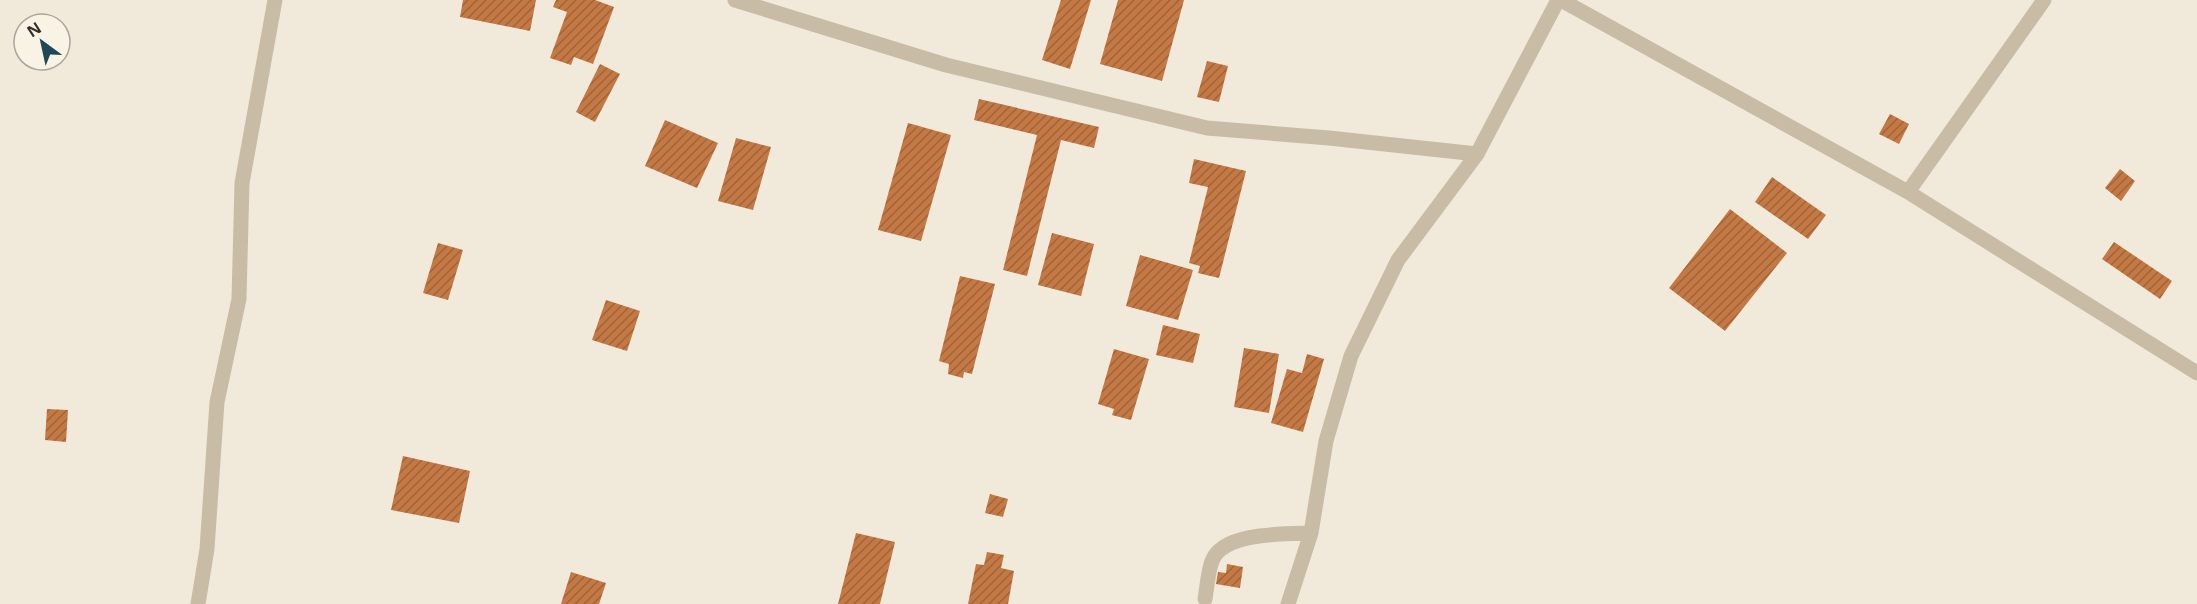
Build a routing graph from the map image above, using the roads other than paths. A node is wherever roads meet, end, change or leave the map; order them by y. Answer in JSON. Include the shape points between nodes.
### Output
{"nodes":[{"id":1,"x":275,"y":0,"type":"edge"},
{"id":2,"x":735,"y":0,"type":"edge"},
{"id":3,"x":1560,"y":0,"type":"edge"},
{"id":4,"x":2044,"y":0,"type":"edge"},
{"id":5,"x":1477,"y":154,"type":"junction"},
{"id":6,"x":1908,"y":192,"type":"junction"},
{"id":7,"x":2197,"y":373,"type":"edge"},
{"id":8,"x":1311,"y":532,"type":"junction"},
{"id":9,"x":1205,"y":599,"type":"dead end"},
{"id":10,"x":198,"y":604,"type":"edge"},
{"id":11,"x":1288,"y":604,"type":"edge"}],
"edges":[{"from":1,"to":10,"type":"street","via":[[242,183],[240,299],[217,402],[207,549]]},
{"from":2,"to":5,"type":"street","via":[[946,66],[1207,128]]},
{"from":3,"to":5,"type":"street"},
{"from":3,"to":6,"type":"street"},
{"from":4,"to":6,"type":"street"},
{"from":5,"to":8,"type":"street","via":[[1398,260],[1351,356],[1326,441]]},
{"from":6,"to":7,"type":"street"},
{"from":8,"to":9,"type":"street","via":[[1234,540],[1218,551],[1212,561]]},
{"from":8,"to":11,"type":"street"}]}
